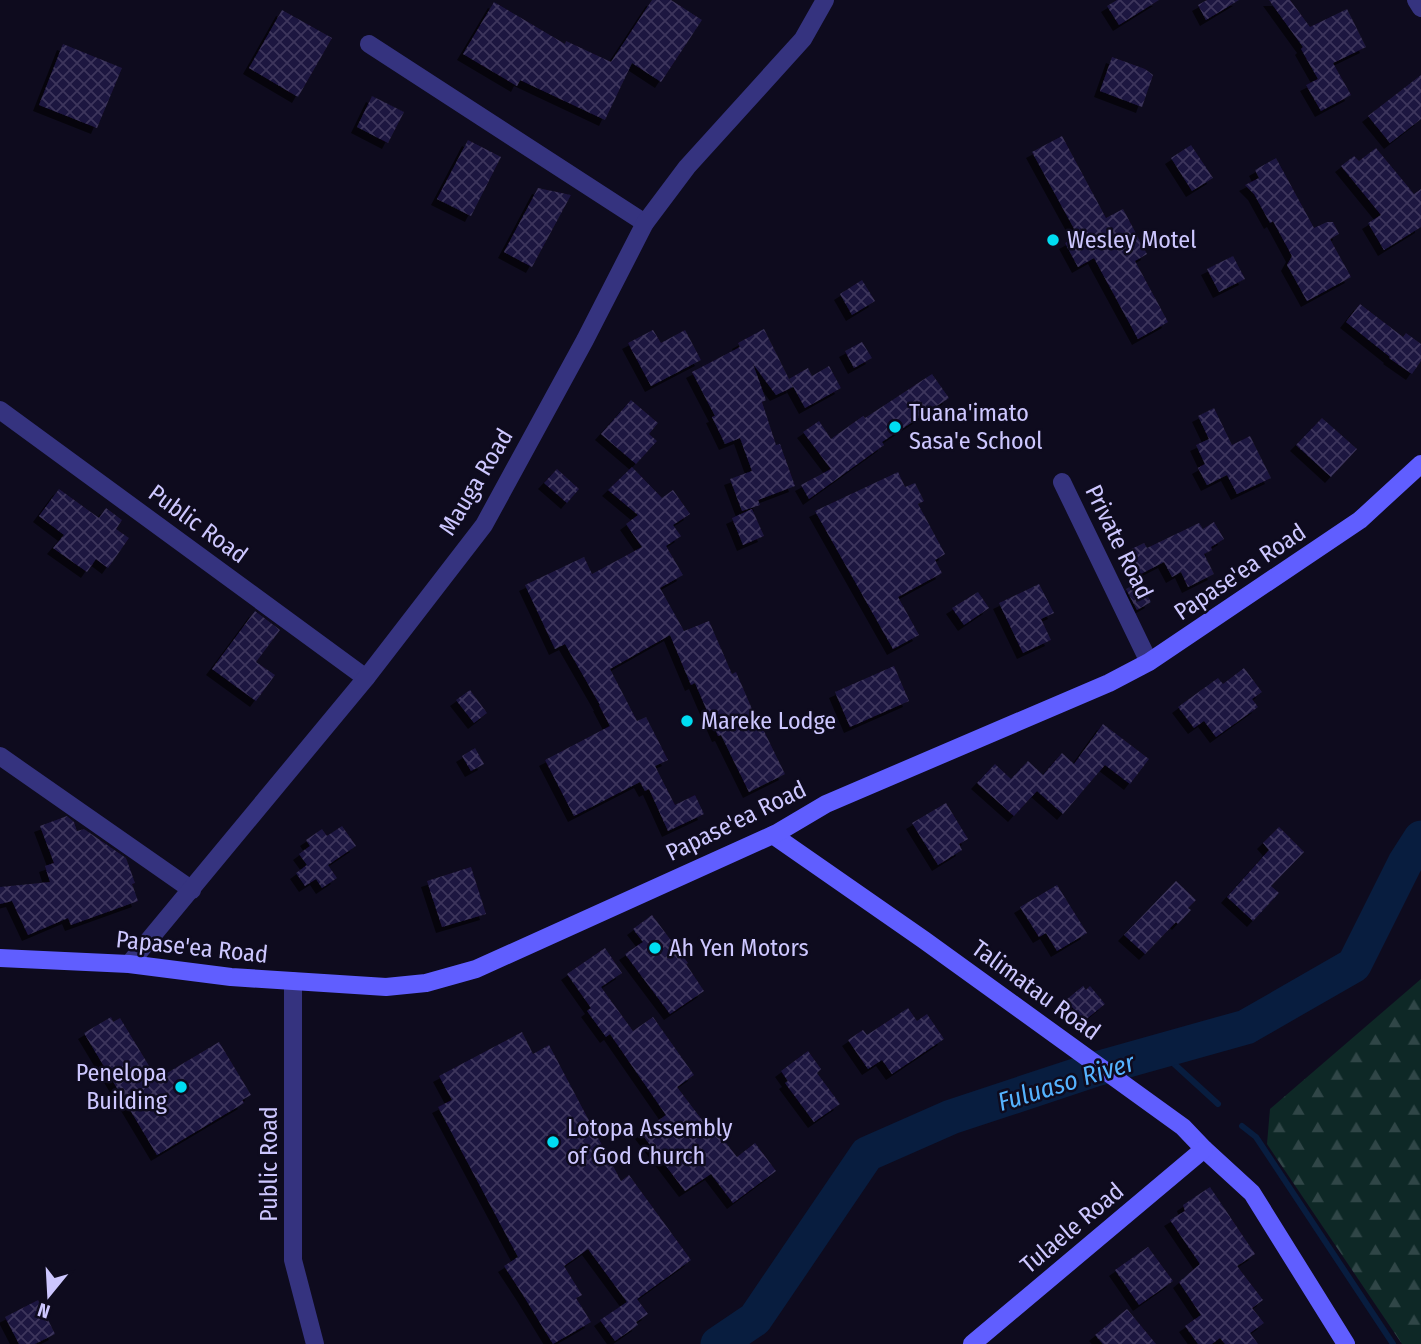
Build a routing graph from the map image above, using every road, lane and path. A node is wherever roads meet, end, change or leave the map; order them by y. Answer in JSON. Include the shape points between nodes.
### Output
{"nodes":[{"id":1,"x":825,"y":0,"type":"edge"},
{"id":2,"x":1416,"y":0,"type":"edge"},
{"id":3,"x":1421,"y":8,"type":"edge"},
{"id":4,"x":369,"y":44,"type":"dead end"},
{"id":5,"x":645,"y":223,"type":"junction"},
{"id":6,"x":0,"y":410,"type":"edge"},
{"id":7,"x":1421,"y":464,"type":"edge"},
{"id":8,"x":1062,"y":482,"type":"dead end"},
{"id":9,"x":1149,"y":663,"type":"junction"},
{"id":10,"x":366,"y":678,"type":"junction"},
{"id":11,"x":0,"y":756,"type":"edge"},
{"id":12,"x":773,"y":835,"type":"junction"},
{"id":13,"x":192,"y":890,"type":"junction"},
{"id":14,"x":0,"y":958,"type":"edge"},
{"id":15,"x":129,"y":964,"type":"junction"},
{"id":16,"x":293,"y":981,"type":"junction"},
{"id":17,"x":1204,"y":1149,"type":"junction"},
{"id":18,"x":315,"y":1344,"type":"edge"},
{"id":19,"x":972,"y":1344,"type":"edge"},
{"id":20,"x":1346,"y":1344,"type":"edge"}],
"edges":[{"from":1,"to":5,"type":"street","name":"Mauga Road","via":[[803,39],[687,167]]},
{"from":2,"to":3,"type":"street"},
{"from":4,"to":5,"type":"street"},
{"from":5,"to":10,"type":"street","name":"Mauga Road","via":[[484,525]]},
{"from":6,"to":10,"type":"street","name":"Public Road"},
{"from":7,"to":9,"type":"main road","name":"Papase'ea Road","via":[[1360,520]]},
{"from":8,"to":9,"type":"street","name":"Private Road"},
{"from":9,"to":12,"type":"main road","name":"Papase'ea Road","via":[[826,804]]},
{"from":10,"to":13,"type":"street","name":"Mauga Road"},
{"from":11,"to":13,"type":"street"},
{"from":12,"to":16,"type":"main road","name":"Papase'ea Road","via":[[476,969],[426,983],[386,987]]},
{"from":12,"to":17,"type":"main road","name":"Talimatau Road","via":[[1152,1104]]},
{"from":13,"to":15,"type":"street","name":"Mauga Road"},
{"from":14,"to":15,"type":"main road","name":"Papase'ea Road"},
{"from":15,"to":16,"type":"main road","name":"Papase'ea Road"},
{"from":16,"to":18,"type":"street","name":"Public Road","via":[[293,1260]]},
{"from":17,"to":19,"type":"main road","name":"Tulaele Road"},
{"from":17,"to":20,"type":"main road","name":"Talimatau Road","via":[[1252,1193]]}]}
